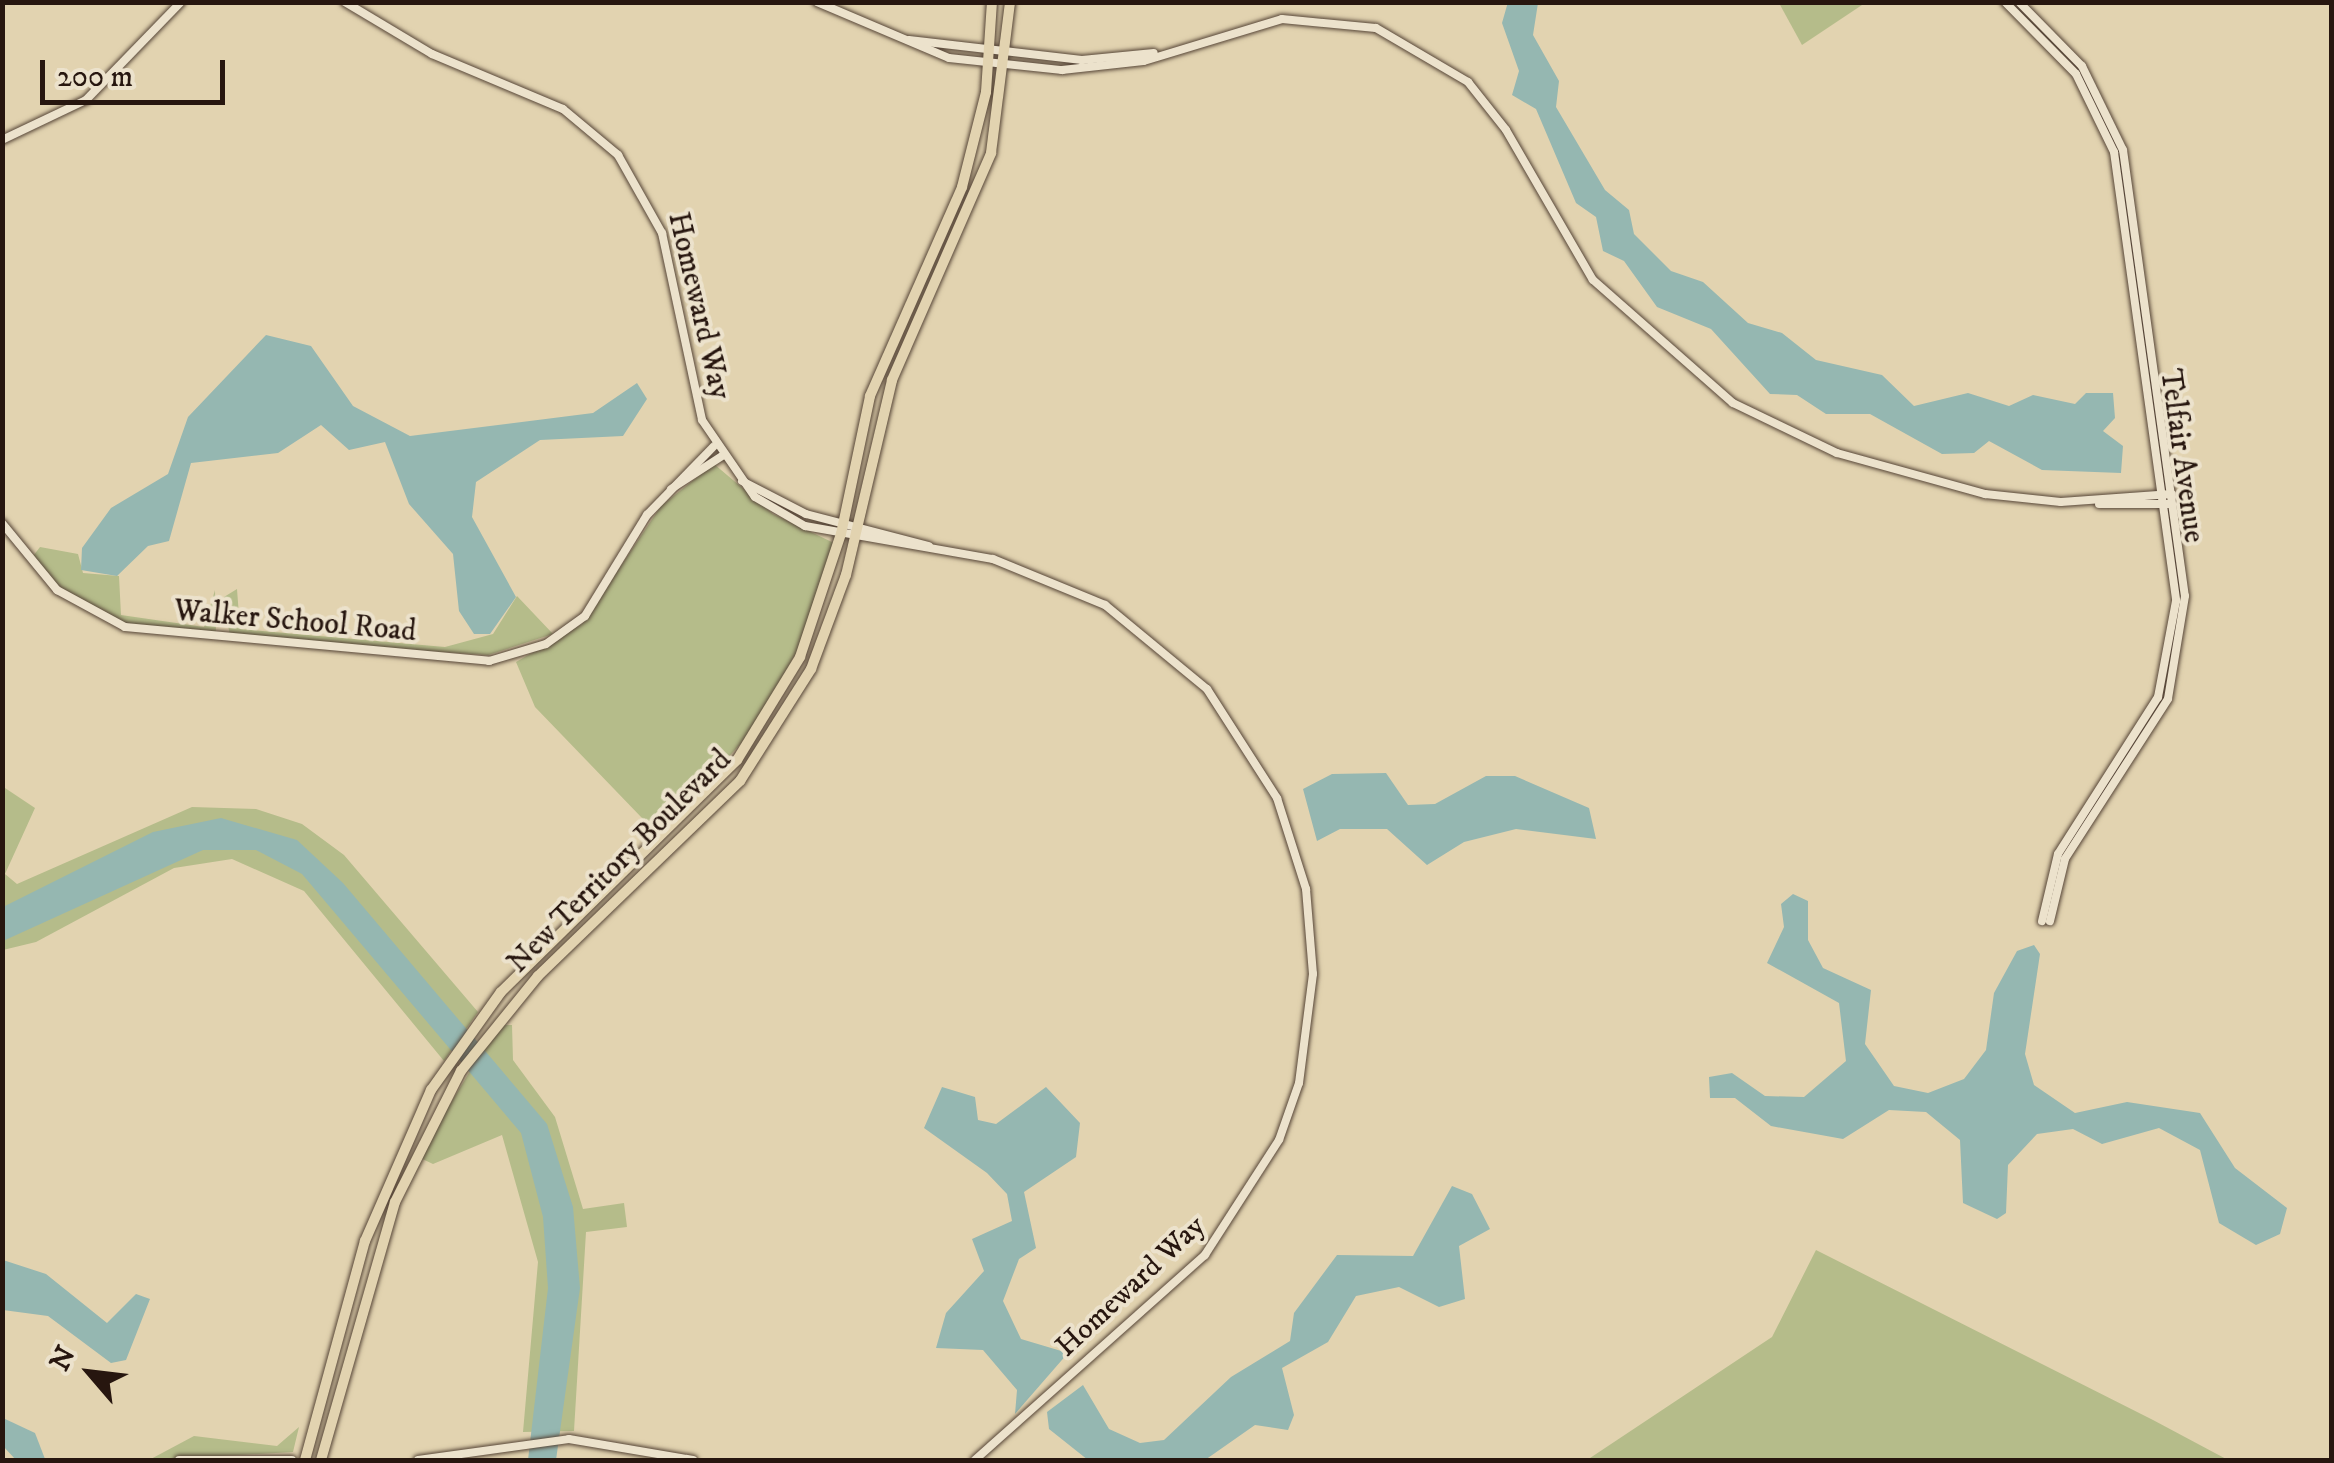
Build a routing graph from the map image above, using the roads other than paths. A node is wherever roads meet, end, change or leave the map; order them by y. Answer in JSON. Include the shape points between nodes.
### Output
{"nodes":[{"id":1,"x":181,"y":2,"type":"edge"},
{"id":2,"x":345,"y":2,"type":"edge"},
{"id":3,"x":816,"y":2,"type":"edge"},
{"id":4,"x":992,"y":2,"type":"edge"},
{"id":5,"x":1010,"y":2,"type":"edge"},
{"id":6,"x":2005,"y":2,"type":"edge"},
{"id":7,"x":2019,"y":2,"type":"edge"},
{"id":8,"x":991,"y":57,"type":"junction"},
{"id":9,"x":1008,"y":59,"type":"junction"},
{"id":10,"x":2,"y":140,"type":"edge"},
{"id":11,"x":908,"y":308,"type":"junction"},
{"id":12,"x":923,"y":315,"type":"junction"},
{"id":13,"x":865,"y":413,"type":"junction"},
{"id":14,"x":880,"y":417,"type":"junction"},
{"id":15,"x":714,"y":446,"type":"junction"},
{"id":16,"x":722,"y":456,"type":"junction"},
{"id":17,"x":667,"y":492,"type":"junction"},
{"id":18,"x":2168,"y":499,"type":"junction"},
{"id":19,"x":2,"y":523,"type":"edge"},
{"id":20,"x":858,"y":524,"type":"junction"},
{"id":21,"x":842,"y":528,"type":"junction"},
{"id":22,"x":856,"y":538,"type":"junction"},
{"id":23,"x":929,"y":546,"type":"junction"},
{"id":24,"x":782,"y":692,"type":"junction"},
{"id":25,"x":796,"y":699,"type":"junction"},
{"id":26,"x":2046,"y":921,"type":"dead end"},
{"id":27,"x":440,"y":1459,"type":"edge"},
{"id":28,"x":178,"y":1460,"type":"edge"},
{"id":29,"x":292,"y":1460,"type":"edge"},
{"id":30,"x":305,"y":1460,"type":"edge"},
{"id":31,"x":320,"y":1460,"type":"edge"},
{"id":32,"x":418,"y":1460,"type":"edge"},
{"id":33,"x":694,"y":1460,"type":"edge"},
{"id":34,"x":975,"y":1460,"type":"edge"}],
"edges":[{"from":1,"to":10,"type":"street","via":[[86,100]]},
{"from":2,"to":15,"type":"street","name":"Homeward Way","via":[[432,54],[563,109],[618,155],[662,233]]},
{"from":3,"to":8,"type":"street","via":[[896,38]]},
{"from":4,"to":8,"type":"main road","name":"New Territory Boulevard"},
{"from":5,"to":9,"type":"main road","name":"New Territory Boulevard"},
{"from":6,"to":18,"type":"street","name":"Telfair Avenue","via":[[2076,74],[2107,130]]},
{"from":7,"to":18,"type":"street","name":"Telfair Avenue","via":[[2082,66],[2123,150]]},
{"from":8,"to":9,"type":"street"},
{"from":8,"to":11,"type":"main road","name":"New Territory Boulevard","via":[[962,187]]},
{"from":9,"to":12,"type":"main road","name":"New Territory Boulevard","via":[[972,208]]},
{"from":9,"to":18,"type":"street","via":[[1168,51],[1299,18],[1401,38],[1476,92],[1594,280],[1724,398],[1801,438],[1911,476],[2084,502]]},
{"from":11,"to":12,"type":"main road"},
{"from":11,"to":13,"type":"main road","name":"New Territory Boulevard"},
{"from":12,"to":14,"type":"main road","name":"New Territory Boulevard"},
{"from":13,"to":14,"type":"main road"},
{"from":13,"to":21,"type":"main road","name":"New Territory Boulevard"},
{"from":14,"to":20,"type":"main road","name":"New Territory Boulevard"},
{"from":15,"to":16,"type":"street","name":"Homeward Way"},
{"from":15,"to":17,"type":"street","name":"Walker School Road"},
{"from":16,"to":17,"type":"street","name":"Walker School Road"},
{"from":16,"to":21,"type":"street","name":"Homeward Way","via":[[742,480]]},
{"from":17,"to":19,"type":"street","name":"Walker School Road","via":[[585,616],[528,652],[475,662],[125,627],[57,590]]},
{"from":18,"to":26,"type":"street","name":"Telfair Avenue","via":[[2185,608],[2174,680],[2141,750],[2066,860]]},
{"from":20,"to":21,"type":"street","name":"Homeward Way"},
{"from":20,"to":22,"type":"main road","name":"New Territory Boulevard"},
{"from":20,"to":23,"type":"street","name":"Homeward Way"},
{"from":21,"to":22,"type":"street","name":"Homeward Way"},
{"from":21,"to":24,"type":"main road","name":"New Territory Boulevard"},
{"from":22,"to":23,"type":"street","name":"Homeward Way"},
{"from":22,"to":25,"type":"main road","name":"New Territory Boulevard"},
{"from":23,"to":34,"type":"street","name":"Homeward Way","via":[[1061,582],[1176,657],[1256,754],[1306,890],[1311,1018],[1270,1158],[1204,1255],[1038,1412]]},
{"from":24,"to":25,"type":"street"},
{"from":24,"to":30,"type":"main road","name":"New Territory Boulevard","via":[[699,803],[474,1026],[452,1056],[364,1240]]},
{"from":25,"to":31,"type":"main road","name":"New Territory Boulevard","via":[[709,815],[484,1038],[462,1071],[396,1202]]},
{"from":27,"to":32,"type":"street"},
{"from":27,"to":33,"type":"street","via":[[526,1440],[567,1439]]},
{"from":28,"to":29,"type":"street"}]}
